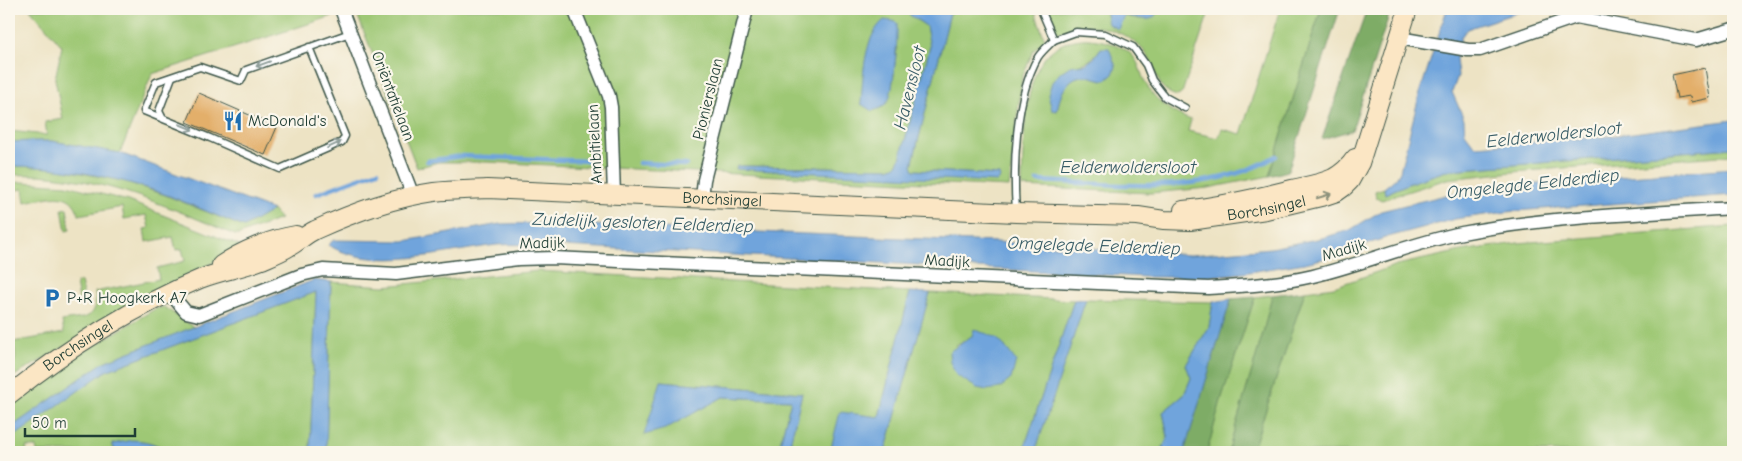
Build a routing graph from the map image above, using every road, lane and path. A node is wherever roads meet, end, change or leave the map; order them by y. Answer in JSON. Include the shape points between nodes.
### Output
{"nodes":[{"id":1,"x":341,"y":9,"type":"edge"},
{"id":2,"x":574,"y":9,"type":"edge"},
{"id":3,"x":747,"y":9,"type":"edge"},
{"id":4,"x":1042,"y":9,"type":"edge"},
{"id":5,"x":1408,"y":9,"type":"edge"},
{"id":6,"x":1733,"y":29,"type":"edge"},
{"id":7,"x":350,"y":33,"type":"junction"},
{"id":8,"x":1399,"y":38,"type":"junction"},
{"id":9,"x":1054,"y":40,"type":"junction"},
{"id":10,"x":309,"y":47,"type":"junction"},
{"id":11,"x":172,"y":77,"type":"junction"},
{"id":12,"x":1185,"y":108,"type":"dead end"},
{"id":13,"x":162,"y":117,"type":"junction"},
{"id":14,"x":614,"y":195,"type":"junction"},
{"id":15,"x":413,"y":196,"type":"junction"},
{"id":16,"x":702,"y":198,"type":"junction"},
{"id":17,"x":1733,"y":208,"type":"edge"},
{"id":18,"x":1016,"y":213,"type":"junction"},
{"id":19,"x":170,"y":293,"type":"junction"},
{"id":20,"x":36,"y":374,"type":"junction"},
{"id":21,"x":9,"y":386,"type":"edge"},
{"id":22,"x":9,"y":395,"type":"edge"}],
"edges":[{"from":1,"to":7,"type":"street","name":"Oriëntatielaan"},
{"from":2,"to":14,"type":"street","name":"Ambitielaan","via":[[609,96]]},
{"from":3,"to":16,"type":"street","name":"Pionierslaan"},
{"from":4,"to":9,"type":"lane"},
{"from":5,"to":8,"type":"main road","name":"Borchsingel"},
{"from":6,"to":8,"type":"street","via":[[1696,40],[1576,17],[1480,50]]},
{"from":7,"to":10,"type":"lane"},
{"from":7,"to":15,"type":"street","name":"Oriëntatielaan"},
{"from":8,"to":18,"type":"main road","name":"Borchsingel","via":[[1360,164],[1350,181],[1337,192],[1266,210],[1210,219]]},
{"from":9,"to":12,"type":"lane","via":[[1076,32],[1105,34],[1133,46],[1165,97]]},
{"from":9,"to":18,"type":"lane","via":[[1039,55],[1027,81],[1018,128]]},
{"from":10,"to":11,"type":"lane","one_way":true,"via":[[246,70],[241,81],[200,67]]},
{"from":13,"to":10,"type":"lane","one_way":true,"via":[[280,169],[342,142],[345,136]]},
{"from":11,"to":13,"type":"lane","via":[[159,110]]},
{"from":11,"to":13,"type":"lane","via":[[156,82],[144,111]]},
{"from":14,"to":15,"type":"main road","name":"Borchsingel","via":[[487,190]]},
{"from":14,"to":16,"type":"main road","name":"Borchsingel"},
{"from":15,"to":19,"type":"main road","name":"Borchsingel","via":[[338,220],[261,260]]},
{"from":16,"to":18,"type":"main road","name":"Borchsingel"},
{"from":17,"to":19,"type":"street","name":"Madijk","via":[[1511,225],[1460,234],[1313,276],[1266,284],[1208,288],[554,258],[518,259],[396,274],[323,270],[301,275],[199,315],[186,312]]},
{"from":19,"to":20,"type":"main road","name":"Borchsingel","via":[[132,312]]},
{"from":20,"to":21,"type":"main road","name":"Borchsingel"},
{"from":20,"to":22,"type":"main road","name":"Borchsingel"}]}
